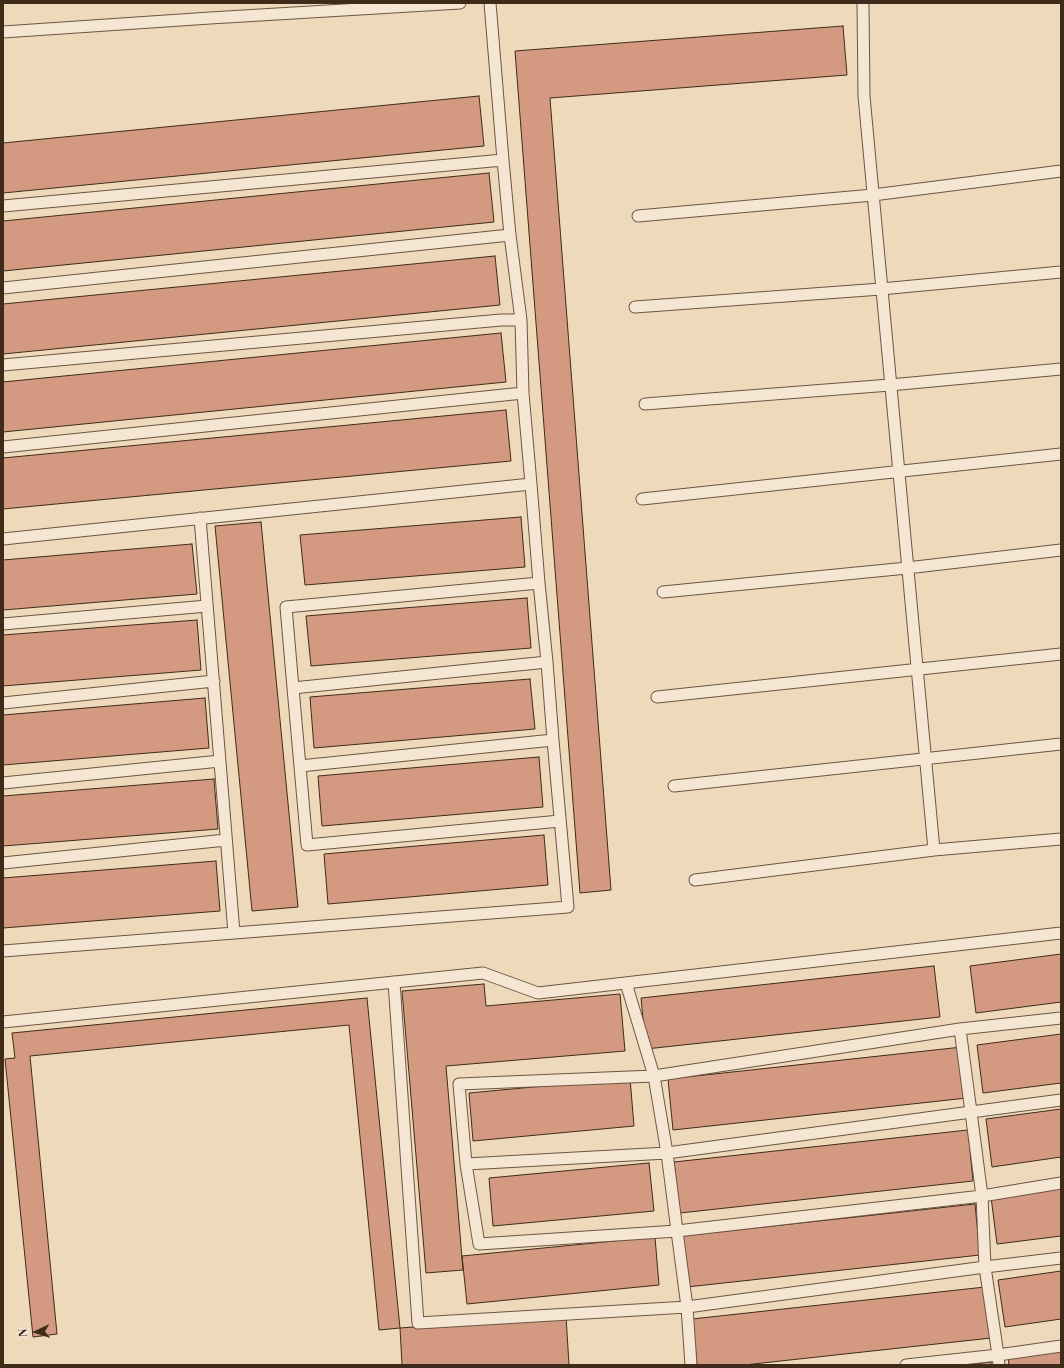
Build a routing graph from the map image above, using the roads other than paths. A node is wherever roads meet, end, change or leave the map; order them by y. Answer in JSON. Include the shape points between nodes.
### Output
{"nodes":[{"id":1,"x":460,"y":3,"type":"edge"},
{"id":2,"x":490,"y":3,"type":"edge"},
{"id":3,"x":863,"y":3,"type":"edge"},
{"id":4,"x":3,"y":32,"type":"edge"},
{"id":5,"x":504,"y":160,"type":"junction"},
{"id":6,"x":1061,"y":171,"type":"edge"},
{"id":7,"x":873,"y":195,"type":"junction"},
{"id":8,"x":3,"y":206,"type":"edge"},
{"id":9,"x":638,"y":216,"type":"dead end"},
{"id":10,"x":510,"y":235,"type":"junction"},
{"id":11,"x":1061,"y":272,"type":"edge"},
{"id":12,"x":3,"y":288,"type":"edge"},
{"id":13,"x":882,"y":289,"type":"junction"},
{"id":14,"x":634,"y":307,"type":"dead end"},
{"id":15,"x":521,"y":320,"type":"junction"},
{"id":16,"x":3,"y":365,"type":"edge"},
{"id":17,"x":1061,"y":370,"type":"edge"},
{"id":18,"x":890,"y":385,"type":"junction"},
{"id":19,"x":523,"y":393,"type":"junction"},
{"id":20,"x":645,"y":404,"type":"dead end"},
{"id":21,"x":3,"y":447,"type":"edge"},
{"id":22,"x":1061,"y":454,"type":"edge"},
{"id":23,"x":898,"y":473,"type":"junction"},
{"id":24,"x":531,"y":484,"type":"junction"},
{"id":25,"x":642,"y":500,"type":"dead end"},
{"id":26,"x":200,"y":518,"type":"junction"},
{"id":27,"x":3,"y":538,"type":"edge"},
{"id":28,"x":1061,"y":550,"type":"edge"},
{"id":29,"x":907,"y":568,"type":"junction"},
{"id":30,"x":539,"y":583,"type":"junction"},
{"id":31,"x":663,"y":592,"type":"dead end"},
{"id":32,"x":207,"y":606,"type":"junction"},
{"id":33,"x":3,"y":624,"type":"edge"},
{"id":34,"x":1061,"y":654,"type":"edge"},
{"id":35,"x":547,"y":662,"type":"junction"},
{"id":36,"x":917,"y":669,"type":"junction"},
{"id":37,"x":214,"y":681,"type":"junction"},
{"id":38,"x":293,"y":688,"type":"junction"},
{"id":39,"x":657,"y":697,"type":"dead end"},
{"id":40,"x":3,"y":702,"type":"edge"},
{"id":41,"x":553,"y":740,"type":"junction"},
{"id":42,"x":1061,"y":744,"type":"edge"},
{"id":43,"x":925,"y":759,"type":"junction"},
{"id":44,"x":220,"y":761,"type":"junction"},
{"id":45,"x":300,"y":766,"type":"junction"},
{"id":46,"x":3,"y":783,"type":"edge"},
{"id":47,"x":674,"y":786,"type":"dead end"},
{"id":48,"x":560,"y":821,"type":"junction"},
{"id":49,"x":1061,"y":839,"type":"edge"},
{"id":50,"x":226,"y":840,"type":"junction"},
{"id":51,"x":934,"y":850,"type":"junction"},
{"id":52,"x":3,"y":863,"type":"edge"},
{"id":53,"x":695,"y":880,"type":"dead end"},
{"id":54,"x":234,"y":933,"type":"junction"},
{"id":55,"x":1061,"y":933,"type":"edge"},
{"id":56,"x":3,"y":951,"type":"edge"},
{"id":57,"x":394,"y":982,"type":"junction"},
{"id":58,"x":626,"y":983,"type":"junction"},
{"id":59,"x":1061,"y":1018,"type":"edge"},
{"id":60,"x":3,"y":1022,"type":"edge"},
{"id":61,"x":960,"y":1029,"type":"junction"},
{"id":62,"x":654,"y":1076,"type":"junction"},
{"id":63,"x":1061,"y":1100,"type":"edge"},
{"id":64,"x":970,"y":1112,"type":"junction"},
{"id":65,"x":668,"y":1153,"type":"junction"},
{"id":66,"x":466,"y":1164,"type":"junction"},
{"id":67,"x":1061,"y":1183,"type":"edge"},
{"id":68,"x":982,"y":1196,"type":"junction"},
{"id":69,"x":677,"y":1231,"type":"junction"},
{"id":70,"x":1061,"y":1258,"type":"edge"},
{"id":71,"x":985,"y":1267,"type":"junction"},
{"id":72,"x":687,"y":1307,"type":"junction"},
{"id":73,"x":1061,"y":1346,"type":"edge"},
{"id":74,"x":999,"y":1360,"type":"edge"},
{"id":75,"x":691,"y":1365,"type":"edge"},
{"id":76,"x":906,"y":1365,"type":"edge"}],
"edges":[{"from":1,"to":4,"type":"lane"},
{"from":2,"to":5,"type":"lane"},
{"from":3,"to":7,"type":"lane","via":[[864,96]]},
{"from":5,"to":8,"type":"lane"},
{"from":5,"to":10,"type":"lane"},
{"from":6,"to":7,"type":"lane"},
{"from":7,"to":9,"type":"lane"},
{"from":7,"to":13,"type":"lane"},
{"from":10,"to":12,"type":"lane"},
{"from":10,"to":15,"type":"lane"},
{"from":11,"to":13,"type":"lane"},
{"from":13,"to":14,"type":"lane"},
{"from":13,"to":18,"type":"lane"},
{"from":15,"to":16,"type":"lane"},
{"from":15,"to":19,"type":"lane"},
{"from":17,"to":18,"type":"lane"},
{"from":18,"to":20,"type":"lane"},
{"from":18,"to":23,"type":"lane"},
{"from":19,"to":21,"type":"lane"},
{"from":19,"to":24,"type":"lane"},
{"from":22,"to":23,"type":"lane"},
{"from":23,"to":25,"type":"lane"},
{"from":23,"to":29,"type":"lane"},
{"from":24,"to":26,"type":"lane"},
{"from":24,"to":30,"type":"lane"},
{"from":26,"to":27,"type":"lane"},
{"from":26,"to":32,"type":"lane"},
{"from":28,"to":29,"type":"lane"},
{"from":29,"to":31,"type":"lane"},
{"from":29,"to":36,"type":"lane"},
{"from":30,"to":35,"type":"lane"},
{"from":30,"to":38,"type":"lane","via":[[286,607]]},
{"from":32,"to":33,"type":"lane"},
{"from":32,"to":37,"type":"lane"},
{"from":34,"to":36,"type":"lane"},
{"from":35,"to":38,"type":"lane"},
{"from":35,"to":41,"type":"lane"},
{"from":36,"to":39,"type":"lane"},
{"from":36,"to":43,"type":"lane"},
{"from":37,"to":40,"type":"lane"},
{"from":37,"to":44,"type":"lane"},
{"from":38,"to":45,"type":"lane"},
{"from":41,"to":45,"type":"lane"},
{"from":41,"to":48,"type":"lane"},
{"from":42,"to":43,"type":"lane"},
{"from":43,"to":47,"type":"lane"},
{"from":43,"to":51,"type":"lane"},
{"from":44,"to":46,"type":"lane"},
{"from":44,"to":50,"type":"lane"},
{"from":45,"to":48,"type":"lane","via":[[307,845]]},
{"from":48,"to":54,"type":"lane","via":[[568,908]]},
{"from":49,"to":51,"type":"lane"},
{"from":50,"to":52,"type":"lane"},
{"from":50,"to":54,"type":"lane"},
{"from":51,"to":53,"type":"lane"},
{"from":54,"to":56,"type":"lane"},
{"from":55,"to":58,"type":"lane"},
{"from":57,"to":58,"type":"lane","via":[[483,973],[538,993]]},
{"from":57,"to":60,"type":"lane"},
{"from":57,"to":72,"type":"lane","via":[[418,1323]]},
{"from":58,"to":62,"type":"lane"},
{"from":59,"to":61,"type":"lane"},
{"from":61,"to":62,"type":"lane"},
{"from":61,"to":64,"type":"lane"},
{"from":62,"to":65,"type":"lane"},
{"from":62,"to":66,"type":"lane","via":[[459,1084]]},
{"from":63,"to":64,"type":"lane"},
{"from":64,"to":65,"type":"lane"},
{"from":64,"to":68,"type":"lane"},
{"from":65,"to":66,"type":"lane"},
{"from":65,"to":69,"type":"lane"},
{"from":66,"to":69,"type":"lane","via":[[479,1244]]},
{"from":67,"to":68,"type":"lane"},
{"from":68,"to":69,"type":"lane"},
{"from":68,"to":71,"type":"lane"},
{"from":69,"to":72,"type":"lane"},
{"from":70,"to":71,"type":"lane"},
{"from":71,"to":72,"type":"lane"},
{"from":71,"to":74,"type":"lane"},
{"from":72,"to":75,"type":"lane"},
{"from":73,"to":74,"type":"lane"},
{"from":74,"to":76,"type":"lane"}]}
